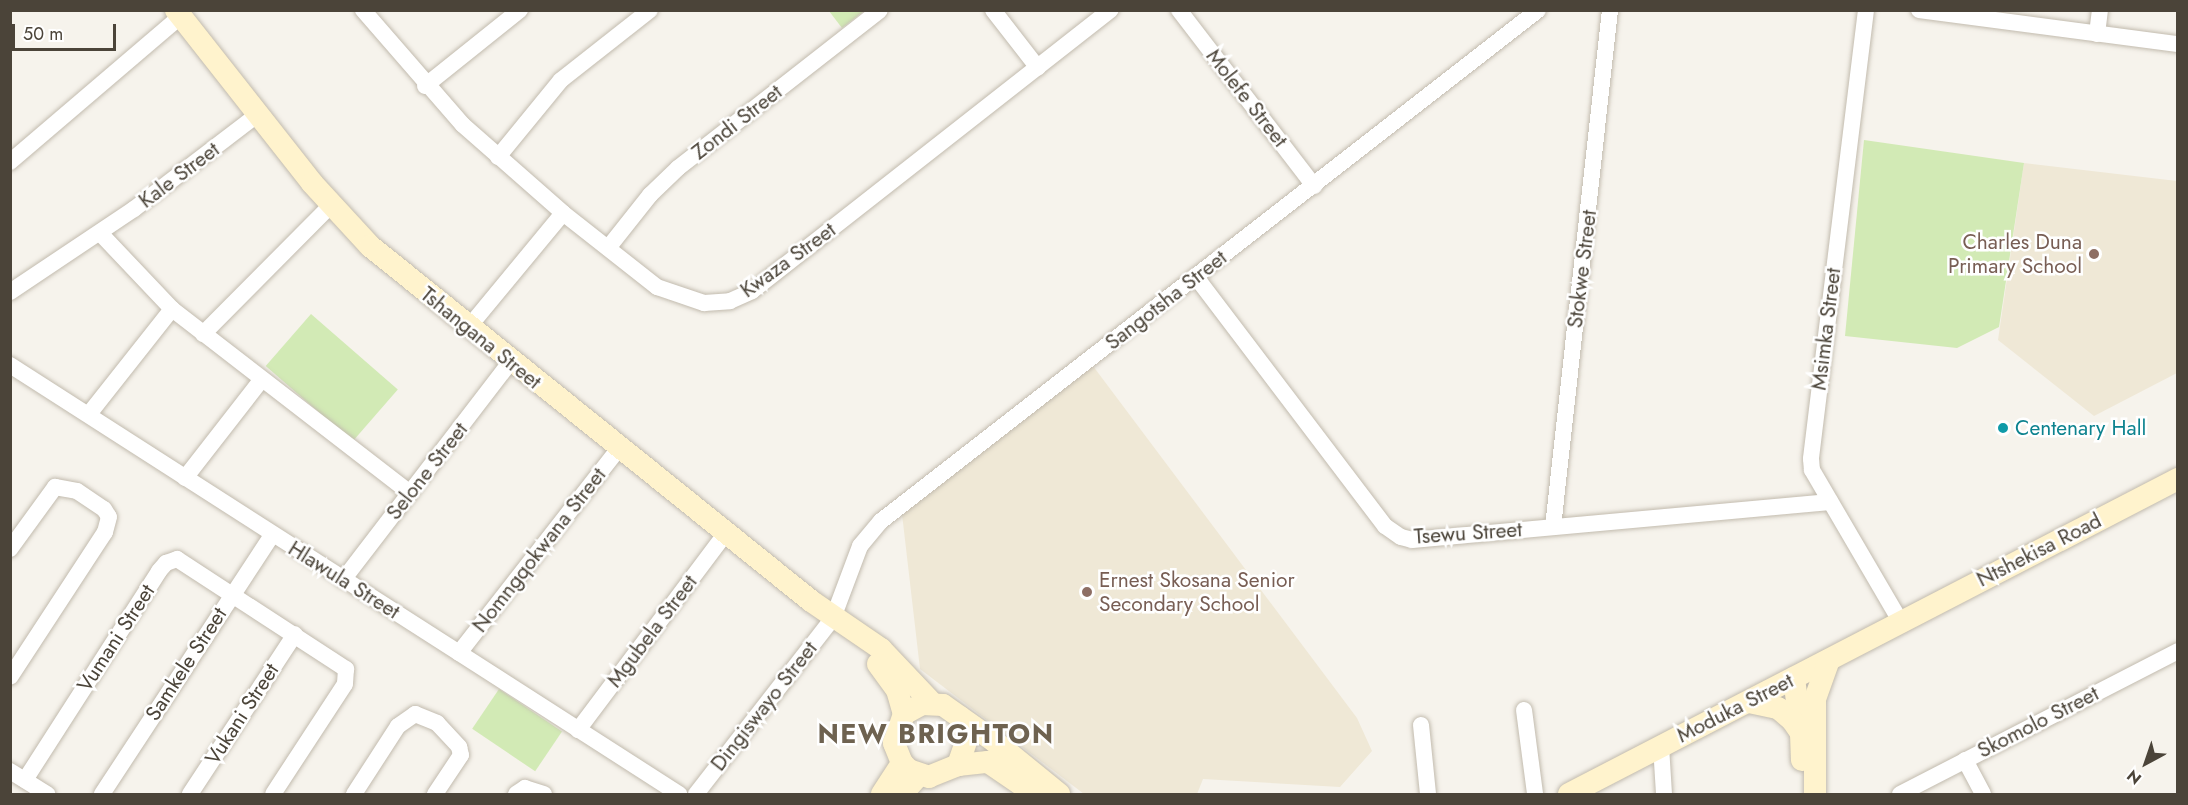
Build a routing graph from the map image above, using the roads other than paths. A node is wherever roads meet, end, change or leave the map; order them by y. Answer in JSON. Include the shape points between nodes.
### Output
{"nodes":[{"id":1,"x":363,"y":10,"type":"edge"},
{"id":2,"x":520,"y":10,"type":"edge"},
{"id":3,"x":650,"y":10,"type":"edge"},
{"id":4,"x":880,"y":10,"type":"edge"},
{"id":5,"x":993,"y":10,"type":"edge"},
{"id":6,"x":1112,"y":10,"type":"edge"},
{"id":7,"x":1179,"y":10,"type":"edge"},
{"id":8,"x":1538,"y":10,"type":"edge"},
{"id":9,"x":1610,"y":10,"type":"edge"},
{"id":10,"x":1866,"y":10,"type":"edge"},
{"id":11,"x":1919,"y":10,"type":"edge"},
{"id":12,"x":2100,"y":10,"type":"edge"},
{"id":13,"x":178,"y":13,"type":"edge"},
{"id":14,"x":2097,"y":34,"type":"junction"},
{"id":15,"x":2178,"y":44,"type":"edge"},
{"id":16,"x":1038,"y":68,"type":"junction"},
{"id":17,"x":425,"y":86,"type":"junction"},
{"id":18,"x":257,"y":115,"type":"junction"},
{"id":19,"x":498,"y":157,"type":"junction"},
{"id":20,"x":10,"y":162,"type":"edge"},
{"id":21,"x":1314,"y":186,"type":"junction"},
{"id":22,"x":331,"y":205,"type":"junction"},
{"id":23,"x":563,"y":213,"type":"junction"},
{"id":24,"x":99,"y":233,"type":"junction"},
{"id":25,"x":608,"y":248,"type":"junction"},
{"id":26,"x":1196,"y":278,"type":"junction"},
{"id":27,"x":10,"y":292,"type":"edge"},
{"id":28,"x":172,"y":309,"type":"junction"},
{"id":29,"x":468,"y":328,"type":"junction"},
{"id":30,"x":203,"y":334,"type":"junction"},
{"id":31,"x":510,"y":362,"type":"junction"},
{"id":32,"x":10,"y":365,"type":"edge"},
{"id":33,"x":262,"y":379,"type":"junction"},
{"id":34,"x":88,"y":414,"type":"junction"},
{"id":35,"x":619,"y":448,"type":"junction"},
{"id":36,"x":185,"y":478,"type":"junction"},
{"id":37,"x":2178,"y":479,"type":"edge"},
{"id":38,"x":410,"y":493,"type":"junction"},
{"id":39,"x":1830,"y":502,"type":"junction"},
{"id":40,"x":1553,"y":527,"type":"junction"},
{"id":41,"x":726,"y":533,"type":"junction"},
{"id":42,"x":272,"y":535,"type":"junction"},
{"id":43,"x":10,"y":549,"type":"edge"},
{"id":44,"x":343,"y":580,"type":"junction"},
{"id":45,"x":232,"y":594,"type":"junction"},
{"id":46,"x":833,"y":618,"type":"junction"},
{"id":47,"x":1902,"y":624,"type":"junction"},
{"id":48,"x":295,"y":634,"type":"junction"},
{"id":49,"x":2178,"y":651,"type":"edge"},
{"id":50,"x":459,"y":653,"type":"junction"},
{"id":51,"x":1829,"y":660,"type":"junction"},
{"id":52,"x":10,"y":677,"type":"edge"},
{"id":53,"x":1794,"y":678,"type":"junction"},
{"id":54,"x":1749,"y":702,"type":"junction"},
{"id":55,"x":932,"y":703,"type":"junction"},
{"id":56,"x":1524,"y":710,"type":"dead end"},
{"id":57,"x":904,"y":714,"type":"junction"},
{"id":58,"x":960,"y":717,"type":"junction"},
{"id":59,"x":1421,"y":725,"type":"dead end"},
{"id":60,"x":578,"y":730,"type":"junction"},
{"id":61,"x":1801,"y":733,"type":"junction"},
{"id":62,"x":1661,"y":746,"type":"junction"},
{"id":63,"x":1965,"y":760,"type":"junction"},
{"id":64,"x":958,"y":765,"type":"junction"},
{"id":65,"x":910,"y":769,"type":"junction"},
{"id":66,"x":10,"y":771,"type":"edge"},
{"id":67,"x":25,"y":780,"type":"junction"},
{"id":68,"x":673,"y":793,"type":"edge"},
{"id":69,"x":47,"y":795,"type":"edge"},
{"id":70,"x":102,"y":795,"type":"edge"},
{"id":71,"x":190,"y":795,"type":"edge"},
{"id":72,"x":273,"y":795,"type":"edge"},
{"id":73,"x":354,"y":795,"type":"edge"},
{"id":74,"x":435,"y":795,"type":"edge"},
{"id":75,"x":516,"y":795,"type":"edge"},
{"id":76,"x":543,"y":795,"type":"edge"},
{"id":77,"x":696,"y":795,"type":"edge"},
{"id":78,"x":882,"y":795,"type":"edge"},
{"id":79,"x":902,"y":795,"type":"edge"},
{"id":80,"x":1035,"y":795,"type":"edge"},
{"id":81,"x":1059,"y":795,"type":"edge"},
{"id":82,"x":1428,"y":795,"type":"edge"},
{"id":83,"x":1535,"y":795,"type":"edge"},
{"id":84,"x":1569,"y":795,"type":"edge"},
{"id":85,"x":1664,"y":795,"type":"edge"},
{"id":86,"x":1802,"y":795,"type":"edge"},
{"id":87,"x":1815,"y":795,"type":"edge"},
{"id":88,"x":1900,"y":795,"type":"edge"},
{"id":89,"x":1983,"y":795,"type":"edge"}],
"edges":[{"from":1,"to":17,"type":"street","name":"Kwaza Street"},
{"from":2,"to":17,"type":"street"},
{"from":3,"to":19,"type":"street","via":[[561,80]]},
{"from":4,"to":25,"type":"street","name":"Zondi Street","via":[[678,168],[650,195]]},
{"from":5,"to":16,"type":"street"},
{"from":6,"to":16,"type":"street","name":"Kwaza Street"},
{"from":7,"to":21,"type":"street","name":"Molefe Street"},
{"from":8,"to":21,"type":"street","name":"Sangotsha Street"},
{"from":9,"to":40,"type":"street","name":"Stokwe Street"},
{"from":10,"to":39,"type":"street","name":"Msimka Street","via":[[1811,459],[1812,470]]},
{"from":11,"to":14,"type":"street"},
{"from":12,"to":14,"type":"street"},
{"from":13,"to":18,"type":"street","name":"Tshangana Street"},
{"from":13,"to":20,"type":"street"},
{"from":14,"to":15,"type":"street"},
{"from":16,"to":25,"type":"street","name":"Kwaza Street","via":[[741,297],[704,303],[678,297],[657,287]]},
{"from":17,"to":19,"type":"street","name":"Kwaza Street"},
{"from":18,"to":22,"type":"street","name":"Tshangana Street"},
{"from":18,"to":24,"type":"street","name":"Kale Street"},
{"from":19,"to":23,"type":"street","name":"Kwaza Street"},
{"from":21,"to":26,"type":"street","name":"Sangotsha Street"},
{"from":22,"to":29,"type":"street","name":"Tshangana Street","via":[[370,246]]},
{"from":22,"to":30,"type":"street"},
{"from":23,"to":25,"type":"street","name":"Kwaza Street"},
{"from":23,"to":29,"type":"street"},
{"from":24,"to":27,"type":"street","name":"Kale Street"},
{"from":24,"to":28,"type":"street"},
{"from":26,"to":40,"type":"street","name":"Tsewu Street","via":[[1392,532],[1412,540]]},
{"from":26,"to":46,"type":"street","name":"Sangotsha Street","via":[[881,520],[860,546]]},
{"from":28,"to":30,"type":"street"},
{"from":28,"to":34,"type":"street"},
{"from":29,"to":31,"type":"street","name":"Tshangana Street"},
{"from":30,"to":33,"type":"street"},
{"from":31,"to":35,"type":"street","name":"Tshangana Street"},
{"from":31,"to":38,"type":"street","name":"Selone Street"},
{"from":32,"to":34,"type":"street","name":"Hlawula Street"},
{"from":33,"to":36,"type":"street"},
{"from":33,"to":38,"type":"street"},
{"from":34,"to":36,"type":"street","name":"Hlawula Street"},
{"from":35,"to":41,"type":"street","name":"Tshangana Street"},
{"from":35,"to":50,"type":"street","name":"Nomngqokwana Street"},
{"from":36,"to":42,"type":"street","name":"Hlawula Street"},
{"from":37,"to":47,"type":"street","name":"Ntshekisa Road"},
{"from":38,"to":44,"type":"street","name":"Selone Street"},
{"from":39,"to":40,"type":"street","name":"Tsewu Street"},
{"from":39,"to":47,"type":"street","name":"Msimka Street"},
{"from":41,"to":46,"type":"street","name":"Tshangana Street"},
{"from":41,"to":60,"type":"street","name":"Mgubela Street"},
{"from":42,"to":44,"type":"street","name":"Hlawula Street"},
{"from":42,"to":45,"type":"street","name":"Samkele Street"},
{"from":43,"to":52,"type":"street","via":[[56,487],[77,491],[104,508],[109,517],[105,532]]},
{"from":44,"to":50,"type":"street","name":"Hlawula Street"},
{"from":45,"to":48,"type":"street"},
{"from":45,"to":67,"type":"street","name":"Vumani Street","via":[[182,561],[166,562]]},
{"from":45,"to":70,"type":"street","name":"Samkele Street"},
{"from":46,"to":55,"type":"street","name":"Tshangana Street","via":[[880,649]]},
{"from":46,"to":57,"type":"street","name":"Tshangana Street","via":[[891,679]]},
{"from":46,"to":77,"type":"street","name":"Dingiswayo Street"},
{"from":47,"to":51,"type":"street","name":"Moduka Street"},
{"from":48,"to":71,"type":"street","name":"Vukani Street"},
{"from":48,"to":72,"type":"street","via":[[342,664],[347,677]]},
{"from":49,"to":63,"type":"street","name":"Skomolo Street"},
{"from":50,"to":60,"type":"street","name":"Hlawula Street"},
{"from":51,"to":53,"type":"street","name":"Moduka Street"},
{"from":51,"to":87,"type":"street","via":[[1815,699]]},
{"from":53,"to":54,"type":"street","name":"Moduka Street"},
{"from":53,"to":61,"type":"street"},
{"from":54,"to":61,"type":"street","via":[[1778,708]]},
{"from":54,"to":62,"type":"street","name":"Moduka Street"},
{"from":55,"to":57,"type":"street"},
{"from":55,"to":58,"type":"street","via":[[952,709]]},
{"from":56,"to":83,"type":"street"},
{"from":57,"to":65,"type":"street","via":[[894,743]]},
{"from":58,"to":64,"type":"street","via":[[968,736]]},
{"from":58,"to":81,"type":"street"},
{"from":59,"to":82,"type":"street"},
{"from":60,"to":68,"type":"street","name":"Hlawula Street"},
{"from":61,"to":86,"type":"street"},
{"from":62,"to":84,"type":"street","name":"Moduka Street"},
{"from":62,"to":85,"type":"street"},
{"from":63,"to":88,"type":"street","name":"Skomolo Street"},
{"from":63,"to":89,"type":"street"},
{"from":64,"to":65,"type":"street","via":[[940,776]]},
{"from":64,"to":80,"type":"street","via":[[988,762]]},
{"from":65,"to":78,"type":"street"},
{"from":65,"to":79,"type":"street"},
{"from":66,"to":67,"type":"street"},
{"from":67,"to":69,"type":"street"},
{"from":73,"to":74,"type":"street","via":[[398,726],[415,714],[437,723],[459,747],[461,755]]},
{"from":75,"to":76,"type":"street","via":[[528,788]]}]}
